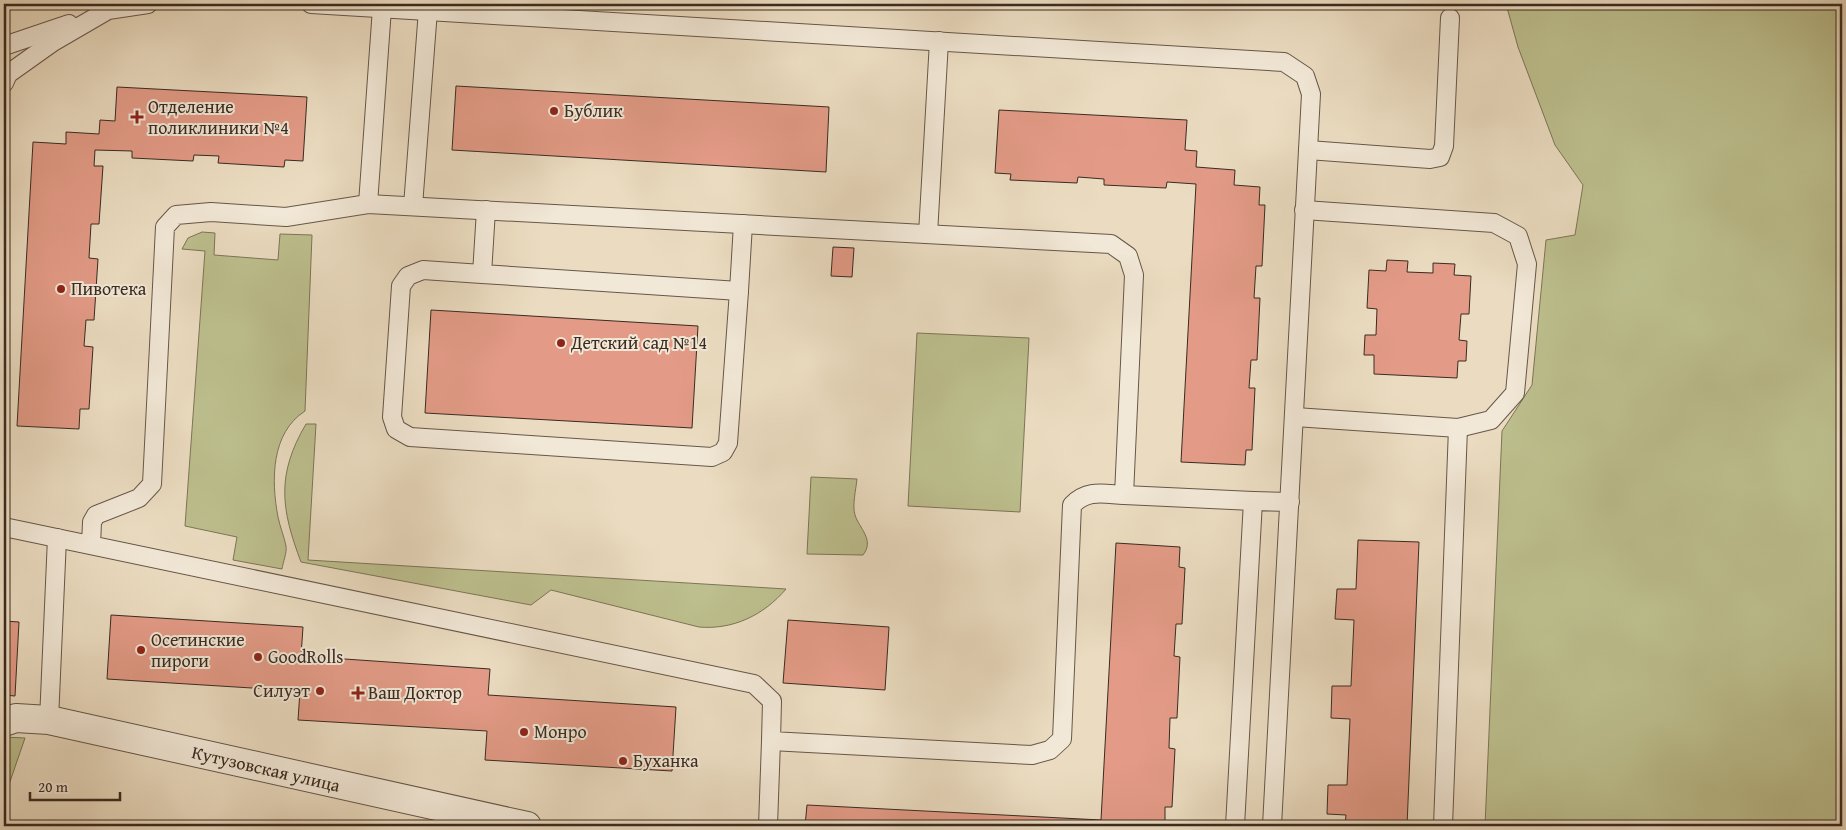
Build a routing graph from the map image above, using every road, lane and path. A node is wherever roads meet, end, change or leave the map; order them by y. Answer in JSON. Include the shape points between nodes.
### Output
{"nodes":[{"id":1,"x":148,"y":4,"type":"edge"},
{"id":2,"x":311,"y":4,"type":"edge"},
{"id":3,"x":382,"y":8,"type":"junction"},
{"id":4,"x":108,"y":10,"type":"junction"},
{"id":5,"x":428,"y":10,"type":"junction"},
{"id":6,"x":1450,"y":18,"type":"dead end"},
{"id":7,"x":939,"y":41,"type":"junction"},
{"id":8,"x":4,"y":46,"type":"edge"},
{"id":9,"x":4,"y":83,"type":"edge"},
{"id":10,"x":1308,"y":150,"type":"junction"},
{"id":11,"x":368,"y":204,"type":"junction"},
{"id":12,"x":413,"y":206,"type":"junction"},
{"id":13,"x":486,"y":210,"type":"junction"},
{"id":14,"x":1304,"y":210,"type":"junction"},
{"id":15,"x":743,"y":224,"type":"junction"},
{"id":16,"x":928,"y":234,"type":"junction"},
{"id":17,"x":482,"y":274,"type":"junction"},
{"id":18,"x":739,"y":290,"type":"junction"},
{"id":19,"x":1295,"y":417,"type":"junction"},
{"id":20,"x":1458,"y":428,"type":"junction"},
{"id":21,"x":1124,"y":495,"type":"junction"},
{"id":22,"x":1253,"y":501,"type":"junction"},
{"id":23,"x":1290,"y":502,"type":"junction"},
{"id":24,"x":4,"y":527,"type":"edge"},
{"id":25,"x":57,"y":538,"type":"junction"},
{"id":26,"x":91,"y":545,"type":"junction"},
{"id":27,"x":49,"y":720,"type":"junction"},
{"id":28,"x":4,"y":722,"type":"edge"},
{"id":29,"x":771,"y":741,"type":"junction"},
{"id":30,"x":527,"y":826,"type":"edge"},
{"id":31,"x":768,"y":826,"type":"edge"},
{"id":32,"x":1235,"y":826,"type":"edge"},
{"id":33,"x":1272,"y":826,"type":"edge"},
{"id":34,"x":1443,"y":826,"type":"edge"}],
"edges":[{"from":1,"to":4,"type":"lane"},
{"from":2,"to":3,"type":"lane"},
{"from":3,"to":5,"type":"lane"},
{"from":3,"to":11,"type":"lane"},
{"from":4,"to":8,"type":"lane"},
{"from":4,"to":9,"type":"lane","via":[[53,42],[8,74]]},
{"from":5,"to":7,"type":"lane"},
{"from":5,"to":12,"type":"lane"},
{"from":6,"to":10,"type":"lane","via":[[1444,146],[1440,156],[1430,159]]},
{"from":7,"to":10,"type":"lane","via":[[1284,62],[1305,76],[1311,94]]},
{"from":7,"to":16,"type":"lane"},
{"from":10,"to":14,"type":"lane"},
{"from":11,"to":12,"type":"lane"},
{"from":11,"to":26,"type":"lane","via":[[286,218],[211,212],[176,215],[165,227],[152,484],[139,498],[96,515],[92,522]]},
{"from":12,"to":13,"type":"lane"},
{"from":13,"to":15,"type":"lane"},
{"from":13,"to":17,"type":"lane"},
{"from":14,"to":19,"type":"lane"},
{"from":14,"to":20,"type":"lane","via":[[1494,223],[1518,236],[1527,264],[1515,392],[1491,420]]},
{"from":15,"to":16,"type":"lane"},
{"from":15,"to":18,"type":"lane"},
{"from":16,"to":21,"type":"lane","via":[[1112,244],[1128,256],[1134,275]]},
{"from":17,"to":18,"type":"lane"},
{"from":17,"to":18,"type":"lane","via":[[423,270],[408,276],[401,286],[392,417],[396,429],[410,437],[712,457],[723,452],[728,443]]},
{"from":19,"to":20,"type":"lane"},
{"from":19,"to":23,"type":"lane"},
{"from":20,"to":34,"type":"lane"},
{"from":21,"to":22,"type":"lane"},
{"from":21,"to":29,"type":"lane","via":[[1081,496],[1072,505],[1062,740],[1050,750],[1032,755]]},
{"from":22,"to":23,"type":"lane"},
{"from":22,"to":32,"type":"lane"},
{"from":23,"to":33,"type":"lane"},
{"from":24,"to":25,"type":"lane"},
{"from":25,"to":26,"type":"lane"},
{"from":25,"to":27,"type":"lane"},
{"from":26,"to":29,"type":"lane","via":[[754,684],[772,701]]},
{"from":27,"to":28,"type":"street","name":"Кутузовская улица","via":[[16,718]]},
{"from":27,"to":30,"type":"street","name":"Кутузовская улица"},
{"from":29,"to":31,"type":"lane"}]}
